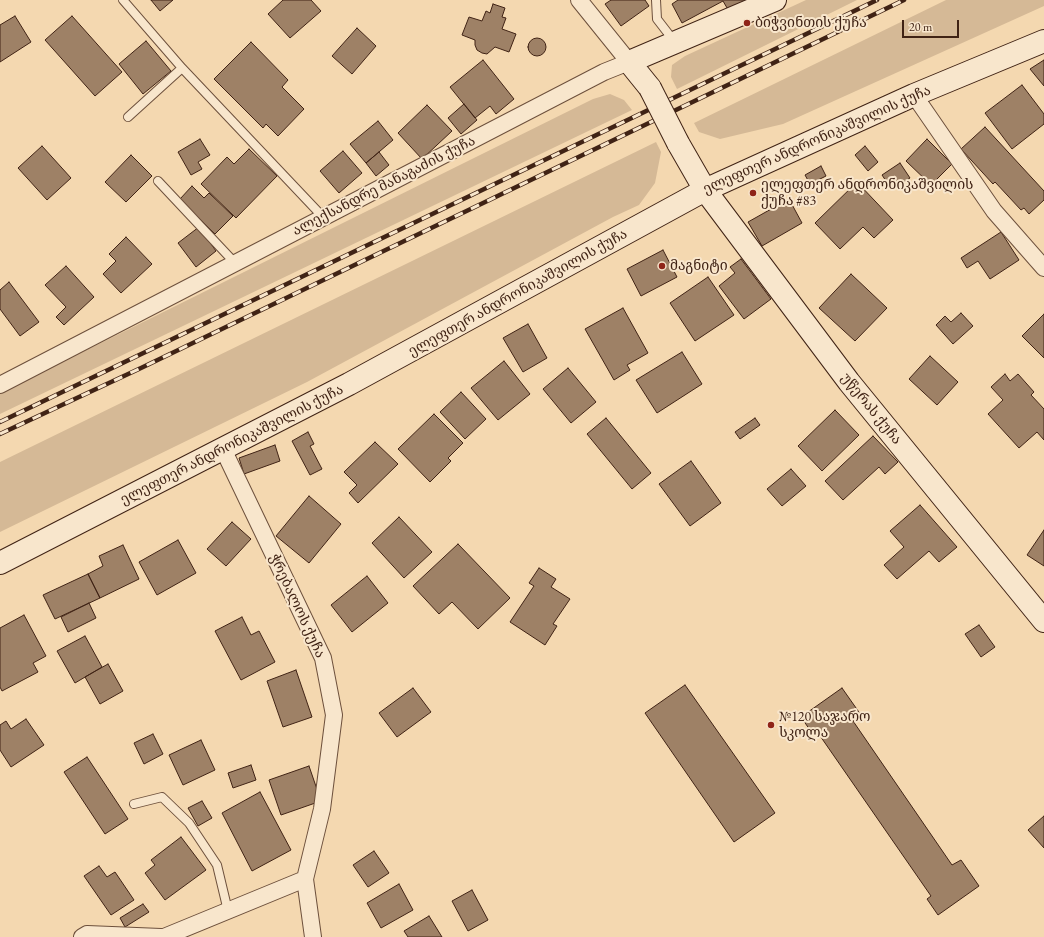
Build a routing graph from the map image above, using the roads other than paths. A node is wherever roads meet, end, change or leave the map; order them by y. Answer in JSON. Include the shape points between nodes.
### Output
{"nodes":[{"id":1,"x":123,"y":0,"type":"edge"},
{"id":2,"x":580,"y":0,"type":"edge"},
{"id":3,"x":656,"y":0,"type":"edge"},
{"id":4,"x":775,"y":0,"type":"edge"},
{"id":5,"x":1044,"y":41,"type":"edge"},
{"id":6,"x":675,"y":42,"type":"junction"},
{"id":7,"x":629,"y":62,"type":"junction"},
{"id":8,"x":182,"y":68,"type":"junction"},
{"id":9,"x":914,"y":95,"type":"junction"},
{"id":10,"x":128,"y":117,"type":"dead end"},
{"id":11,"x":158,"y":181,"type":"dead end"},
{"id":12,"x":705,"y":190,"type":"junction"},
{"id":13,"x":324,"y":217,"type":"junction"},
{"id":14,"x":235,"y":263,"type":"junction"},
{"id":15,"x":1044,"y":268,"type":"edge"},
{"id":16,"x":0,"y":385,"type":"edge"},
{"id":17,"x":223,"y":449,"type":"junction"},
{"id":18,"x":0,"y":563,"type":"edge"},
{"id":19,"x":1044,"y":621,"type":"edge"},
{"id":20,"x":134,"y":804,"type":"dead end"},
{"id":21,"x":305,"y":879,"type":"junction"},
{"id":22,"x":228,"y":911,"type":"junction"},
{"id":23,"x":82,"y":937,"type":"edge"},
{"id":24,"x":161,"y":937,"type":"edge"},
{"id":25,"x":164,"y":937,"type":"edge"},
{"id":26,"x":313,"y":937,"type":"edge"}],
"edges":[{"from":1,"to":8,"type":"lane"},
{"from":2,"to":7,"type":"street"},
{"from":3,"to":6,"type":"lane","via":[[657,19]]},
{"from":4,"to":6,"type":"main road","name":"ალექსანდრე მანაგაძის ქუჩა"},
{"from":5,"to":9,"type":"main road","name":"ელეფთერ ანდრონიკაშვილის ქუჩა"},
{"from":6,"to":7,"type":"main road","name":"ალექსანდრე მანაგაძის ქუჩა"},
{"from":7,"to":12,"type":"main road","name":"უწერას ქუჩა","bridge":true,"via":[[650,88]]},
{"from":7,"to":13,"type":"street","name":"ალექსანდრე მანაგაძის ქუჩა","via":[[604,72]]},
{"from":8,"to":10,"type":"lane"},
{"from":8,"to":13,"type":"lane"},
{"from":9,"to":12,"type":"main road","name":"ელეფთერ ანდრონიკაშვილის ქუჩა"},
{"from":9,"to":15,"type":"street","via":[[994,211]]},
{"from":11,"to":14,"type":"lane"},
{"from":12,"to":17,"type":"main road","name":"ელეფთერ ანდრონიკაშვილის ქუჩა","via":[[349,384]]},
{"from":12,"to":19,"type":"main road","name":"უწერას ქუჩა","via":[[848,382]]},
{"from":13,"to":14,"type":"street","name":"ალექსანდრე მანაგაძის ქუჩა"},
{"from":14,"to":16,"type":"street","name":"ალექსანდრე მანაგაძის ქუჩა"},
{"from":17,"to":18,"type":"main road","name":"ელეფთერ ანდრონიკაშვილის ქუჩა"},
{"from":17,"to":21,"type":"street","name":"ჭრებალოს ქუჩა","via":[[325,665],[334,715],[322,810]]},
{"from":20,"to":22,"type":"lane","via":[[162,797],[189,823],[217,865]]},
{"from":21,"to":22,"type":"street"},
{"from":21,"to":26,"type":"street","name":"ჭრებალოს ქუჩა"},
{"from":22,"to":25,"type":"street"},
{"from":23,"to":24,"type":"street","via":[[87,934]]}]}
